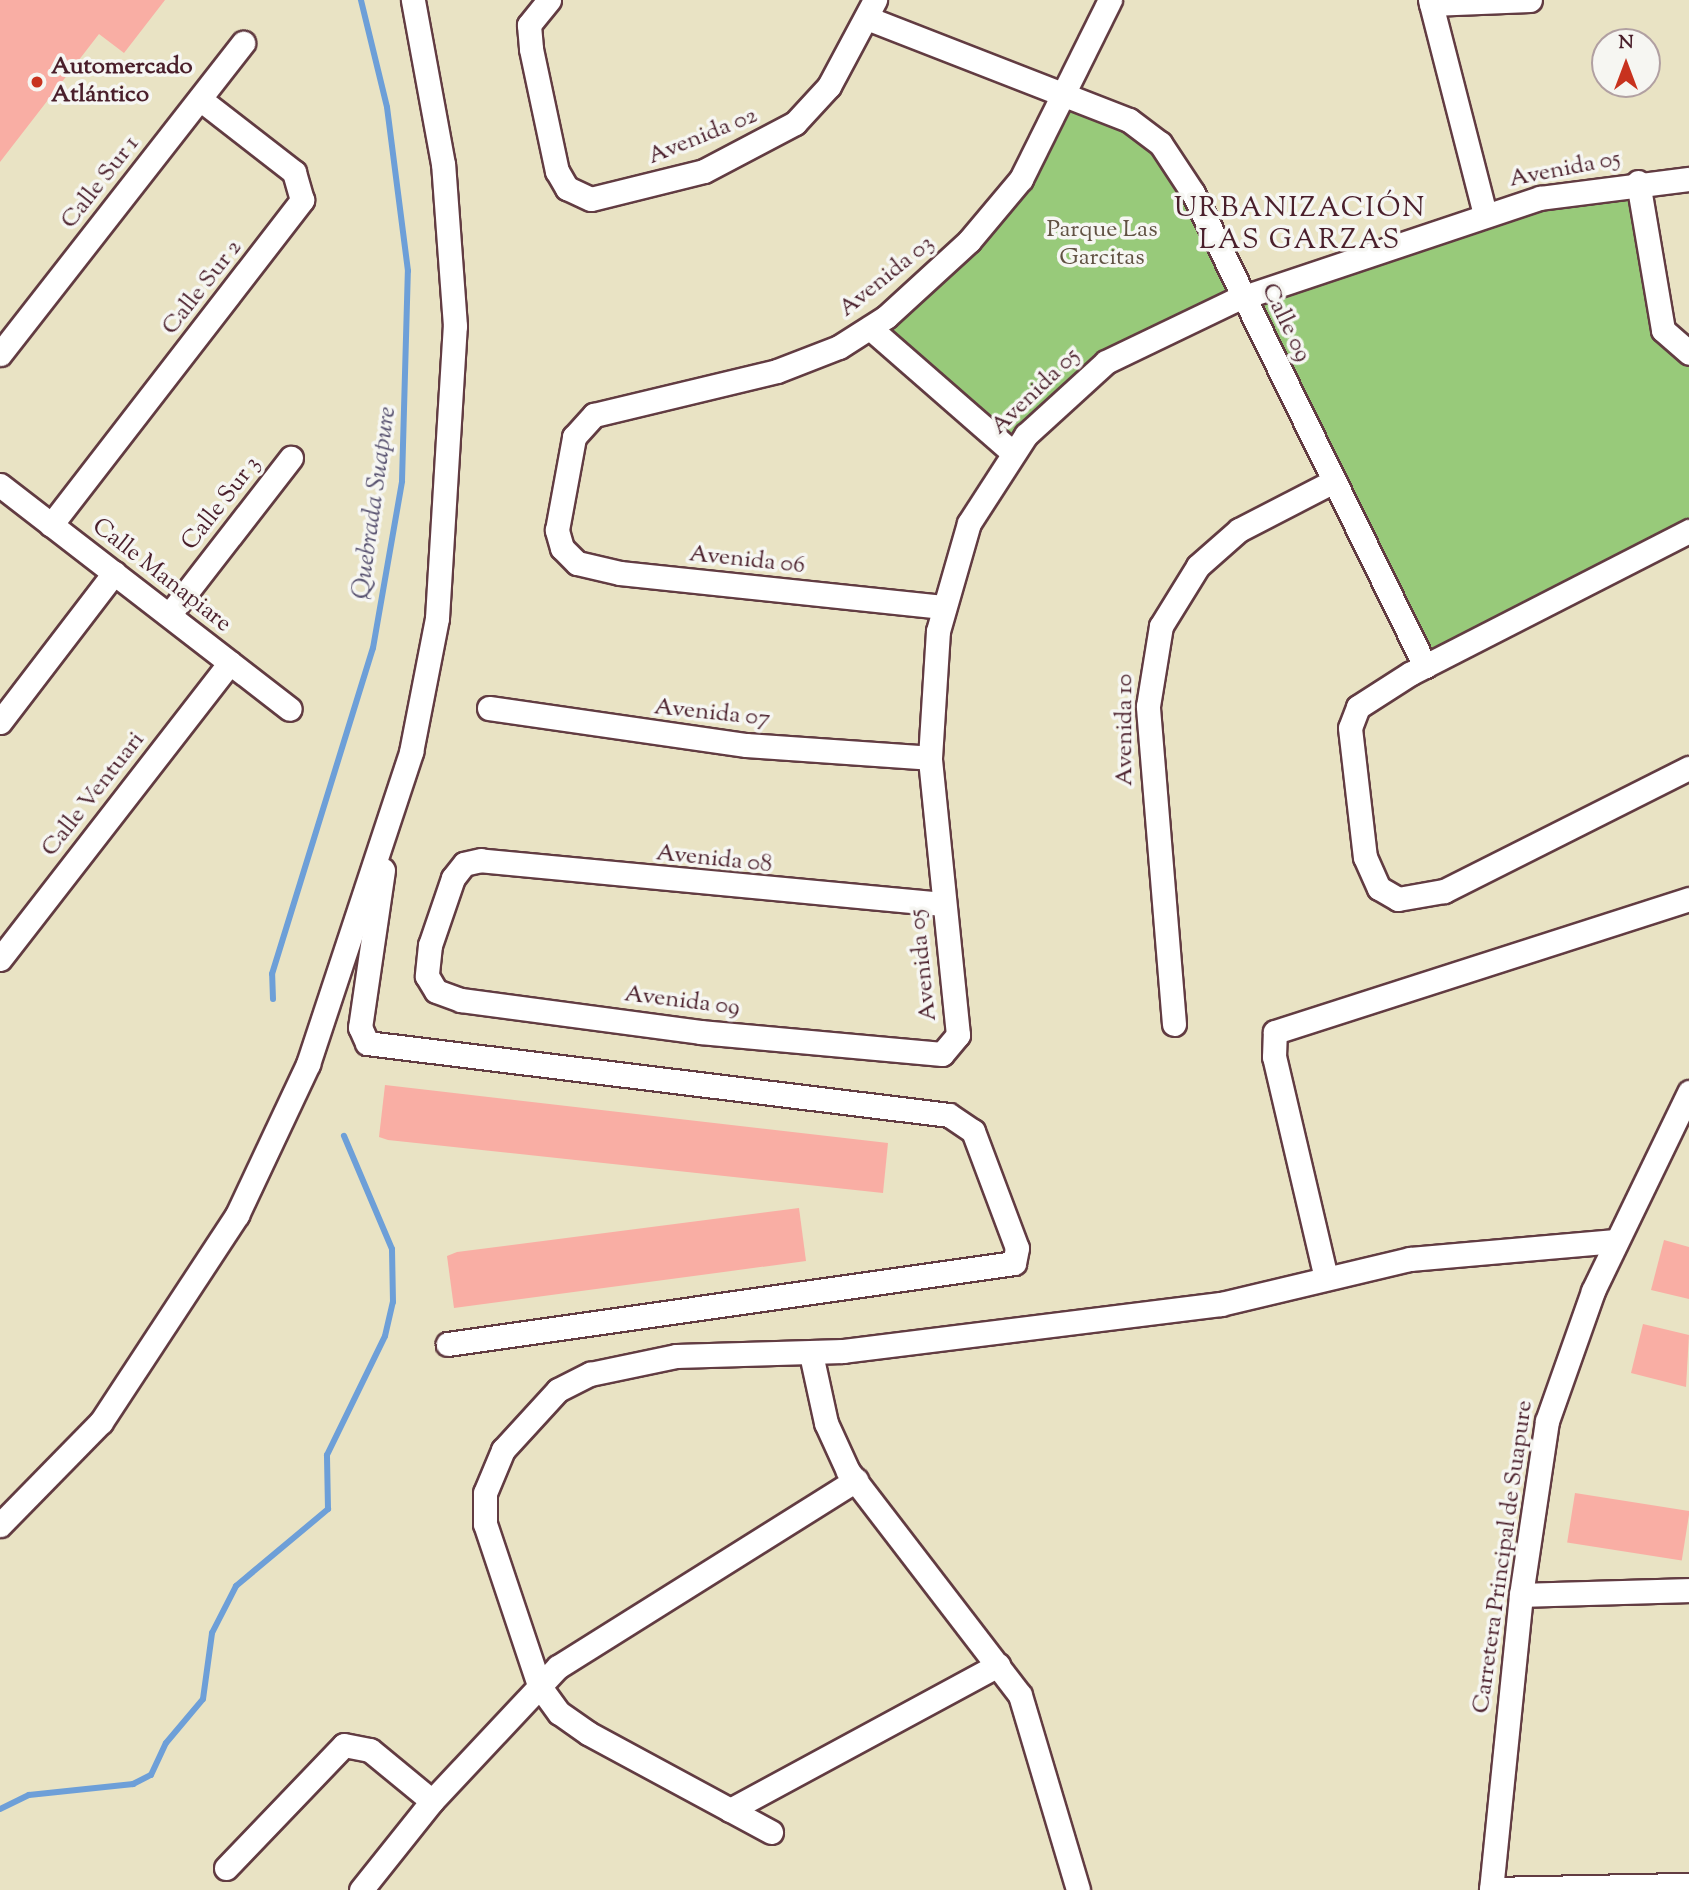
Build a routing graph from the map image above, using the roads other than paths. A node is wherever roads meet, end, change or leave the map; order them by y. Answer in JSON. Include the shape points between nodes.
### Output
{"nodes":[{"id":1,"x":413,"y":0,"type":"edge"},
{"id":2,"x":549,"y":0,"type":"edge"},
{"id":3,"x":1110,"y":0,"type":"edge"},
{"id":4,"x":1530,"y":0,"type":"edge"},
{"id":5,"x":1430,"y":2,"type":"edge"},
{"id":6,"x":871,"y":9,"type":"edge"},
{"id":7,"x":243,"y":43,"type":"dead end"},
{"id":8,"x":1063,"y":93,"type":"junction"},
{"id":9,"x":200,"y":99,"type":"junction"},
{"id":10,"x":1689,"y":179,"type":"edge"},
{"id":11,"x":1639,"y":182,"type":"junction"},
{"id":12,"x":1485,"y":214,"type":"junction"},
{"id":13,"x":1243,"y":298,"type":"junction"},
{"id":14,"x":870,"y":328,"type":"junction"},
{"id":15,"x":1689,"y":353,"type":"edge"},
{"id":16,"x":0,"y":354,"type":"edge"},
{"id":17,"x":1012,"y":452,"type":"junction"},
{"id":18,"x":291,"y":458,"type":"dead end"},
{"id":19,"x":1334,"y":481,"type":"junction"},
{"id":20,"x":0,"y":485,"type":"edge"},
{"id":21,"x":51,"y":525,"type":"junction"},
{"id":22,"x":1689,"y":531,"type":"edge"},
{"id":23,"x":558,"y":540,"type":"joint"},
{"id":24,"x":114,"y":573,"type":"junction"},
{"id":25,"x":943,"y":607,"type":"junction"},
{"id":26,"x":169,"y":615,"type":"junction"},
{"id":27,"x":230,"y":663,"type":"junction"},
{"id":28,"x":1425,"y":666,"type":"junction"},
{"id":29,"x":489,"y":708,"type":"dead end"},
{"id":30,"x":290,"y":709,"type":"dead end"},
{"id":31,"x":0,"y":722,"type":"edge"},
{"id":32,"x":930,"y":758,"type":"junction"},
{"id":33,"x":1689,"y":768,"type":"edge"},
{"id":34,"x":386,"y":836,"type":"junction"},
{"id":35,"x":1689,"y":900,"type":"edge"},
{"id":36,"x":943,"y":904,"type":"junction"},
{"id":37,"x":0,"y":959,"type":"edge"},
{"id":38,"x":427,"y":976,"type":"joint"},
{"id":39,"x":1174,"y":1024,"type":"dead end"},
{"id":40,"x":942,"y":1054,"type":"joint"},
{"id":41,"x":1689,"y":1092,"type":"edge"},
{"id":42,"x":1615,"y":1241,"type":"junction"},
{"id":43,"x":1326,"y":1278,"type":"junction"},
{"id":44,"x":448,"y":1344,"type":"dead end"},
{"id":45,"x":810,"y":1354,"type":"junction"},
{"id":46,"x":856,"y":1480,"type":"junction"},
{"id":47,"x":0,"y":1525,"type":"edge"},
{"id":48,"x":1689,"y":1590,"type":"edge"},
{"id":49,"x":1521,"y":1595,"type":"junction"},
{"id":50,"x":998,"y":1665,"type":"junction"},
{"id":51,"x":539,"y":1685,"type":"junction"},
{"id":52,"x":432,"y":1801,"type":"junction"},
{"id":53,"x":730,"y":1810,"type":"junction"},
{"id":54,"x":771,"y":1832,"type":"dead end"},
{"id":55,"x":226,"y":1868,"type":"dead end"},
{"id":56,"x":1689,"y":1885,"type":"edge"},
{"id":57,"x":361,"y":1890,"type":"edge"},
{"id":58,"x":1078,"y":1890,"type":"edge"},
{"id":59,"x":1491,"y":1890,"type":"edge"}],
"edges":[{"from":1,"to":34,"type":"street","via":[[444,176],[454,367],[432,656]]},
{"from":2,"to":6,"type":"street","name":"Avenida 02","via":[[533,16],[529,35],[557,171],[578,196],[611,198],[705,170],[765,143],[829,86]]},
{"from":3,"to":8,"type":"street","name":"Avenida 03"},
{"from":4,"to":5,"type":"street"},
{"from":5,"to":12,"type":"street"},
{"from":6,"to":8,"type":"street","name":"Calle 09"},
{"from":7,"to":9,"type":"street","name":"Calle Sur 1"},
{"from":8,"to":13,"type":"street","name":"Calle 09","via":[[1129,120],[1160,143],[1193,193]]},
{"from":8,"to":14,"type":"street","name":"Avenida 03","via":[[1007,198],[944,265]]},
{"from":9,"to":16,"type":"street","name":"Calle Sur 1"},
{"from":9,"to":21,"type":"street","name":"Calle Sur 2","via":[[294,172],[302,200]]},
{"from":10,"to":11,"type":"street","name":"Avenida 05"},
{"from":11,"to":12,"type":"street","name":"Avenida 05"},
{"from":11,"to":15,"type":"street","via":[[1663,330]]},
{"from":12,"to":13,"type":"street","name":"Avenida 05"},
{"from":13,"to":17,"type":"street","name":"Avenida 05","via":[[1106,362]]},
{"from":13,"to":19,"type":"street","name":"Calle 09"},
{"from":14,"to":17,"type":"street"},
{"from":14,"to":23,"type":"street","name":"Avenida 03","via":[[767,374],[594,415],[574,437]]},
{"from":17,"to":25,"type":"street","name":"Avenida 05","via":[[969,523]]},
{"from":18,"to":26,"type":"street","name":"Calle Sur 3"},
{"from":19,"to":28,"type":"street","name":"Calle 09"},
{"from":19,"to":39,"type":"street","name":"Avenida 10","via":[[1239,530],[1198,566],[1161,626],[1148,706]]},
{"from":20,"to":21,"type":"street","name":"Calle Manapiare"},
{"from":21,"to":24,"type":"street","name":"Calle Manapiare"},
{"from":22,"to":28,"type":"street"},
{"from":23,"to":25,"type":"street","name":"Avenida 06","via":[[569,556],[592,569]]},
{"from":24,"to":26,"type":"street","name":"Calle Manapiare"},
{"from":24,"to":31,"type":"street"},
{"from":25,"to":32,"type":"street","name":"Avenida 05"},
{"from":26,"to":27,"type":"street","name":"Calle Manapiare"},
{"from":27,"to":30,"type":"street","name":"Calle Manapiare"},
{"from":27,"to":37,"type":"street","name":"Calle Ventuari"},
{"from":28,"to":33,"type":"street","via":[[1352,716],[1365,858],[1388,895],[1412,899],[1444,891]]},
{"from":29,"to":32,"type":"street","name":"Avenida 07","via":[[746,745]]},
{"from":32,"to":36,"type":"street","name":"Avenida 05"},
{"from":34,"to":44,"type":"street","via":[[360,1027],[367,1043],[949,1115],[973,1131],[1017,1248],[1014,1263]]},
{"from":34,"to":47,"type":"street","via":[[308,1064],[237,1215],[101,1422]]},
{"from":35,"to":43,"type":"street","via":[[1275,1031],[1274,1058]]},
{"from":36,"to":38,"type":"street","name":"Avenida 08","via":[[481,860],[464,864],[453,878],[430,945]]},
{"from":36,"to":40,"type":"street","name":"Avenida 05","via":[[958,1035]]},
{"from":38,"to":40,"type":"street","name":"Avenida 09","via":[[436,991],[461,1000]]},
{"from":41,"to":42,"type":"street","name":"Carretera Principal de Suapure"},
{"from":42,"to":43,"type":"street","via":[[1410,1259]]},
{"from":42,"to":49,"type":"street","name":"Carretera Principal de Suapure","via":[[1555,1388]]},
{"from":43,"to":45,"type":"street","via":[[1220,1304]]},
{"from":45,"to":46,"type":"street","via":[[834,1445]]},
{"from":45,"to":51,"type":"street","via":[[703,1353],[626,1364],[558,1390],[519,1428],[492,1472],[485,1524]]},
{"from":46,"to":50,"type":"street"},
{"from":46,"to":51,"type":"street","via":[[589,1647]]},
{"from":48,"to":49,"type":"street"},
{"from":49,"to":59,"type":"street","name":"Carretera Principal de Suapure"},
{"from":50,"to":53,"type":"street"},
{"from":50,"to":58,"type":"street","via":[[1032,1720]]},
{"from":51,"to":52,"type":"street"},
{"from":51,"to":53,"type":"street","via":[[559,1713],[578,1726]]},
{"from":52,"to":55,"type":"street","via":[[370,1750],[344,1745]]},
{"from":52,"to":57,"type":"street"},
{"from":53,"to":54,"type":"street"},
{"from":56,"to":59,"type":"street"}]}
